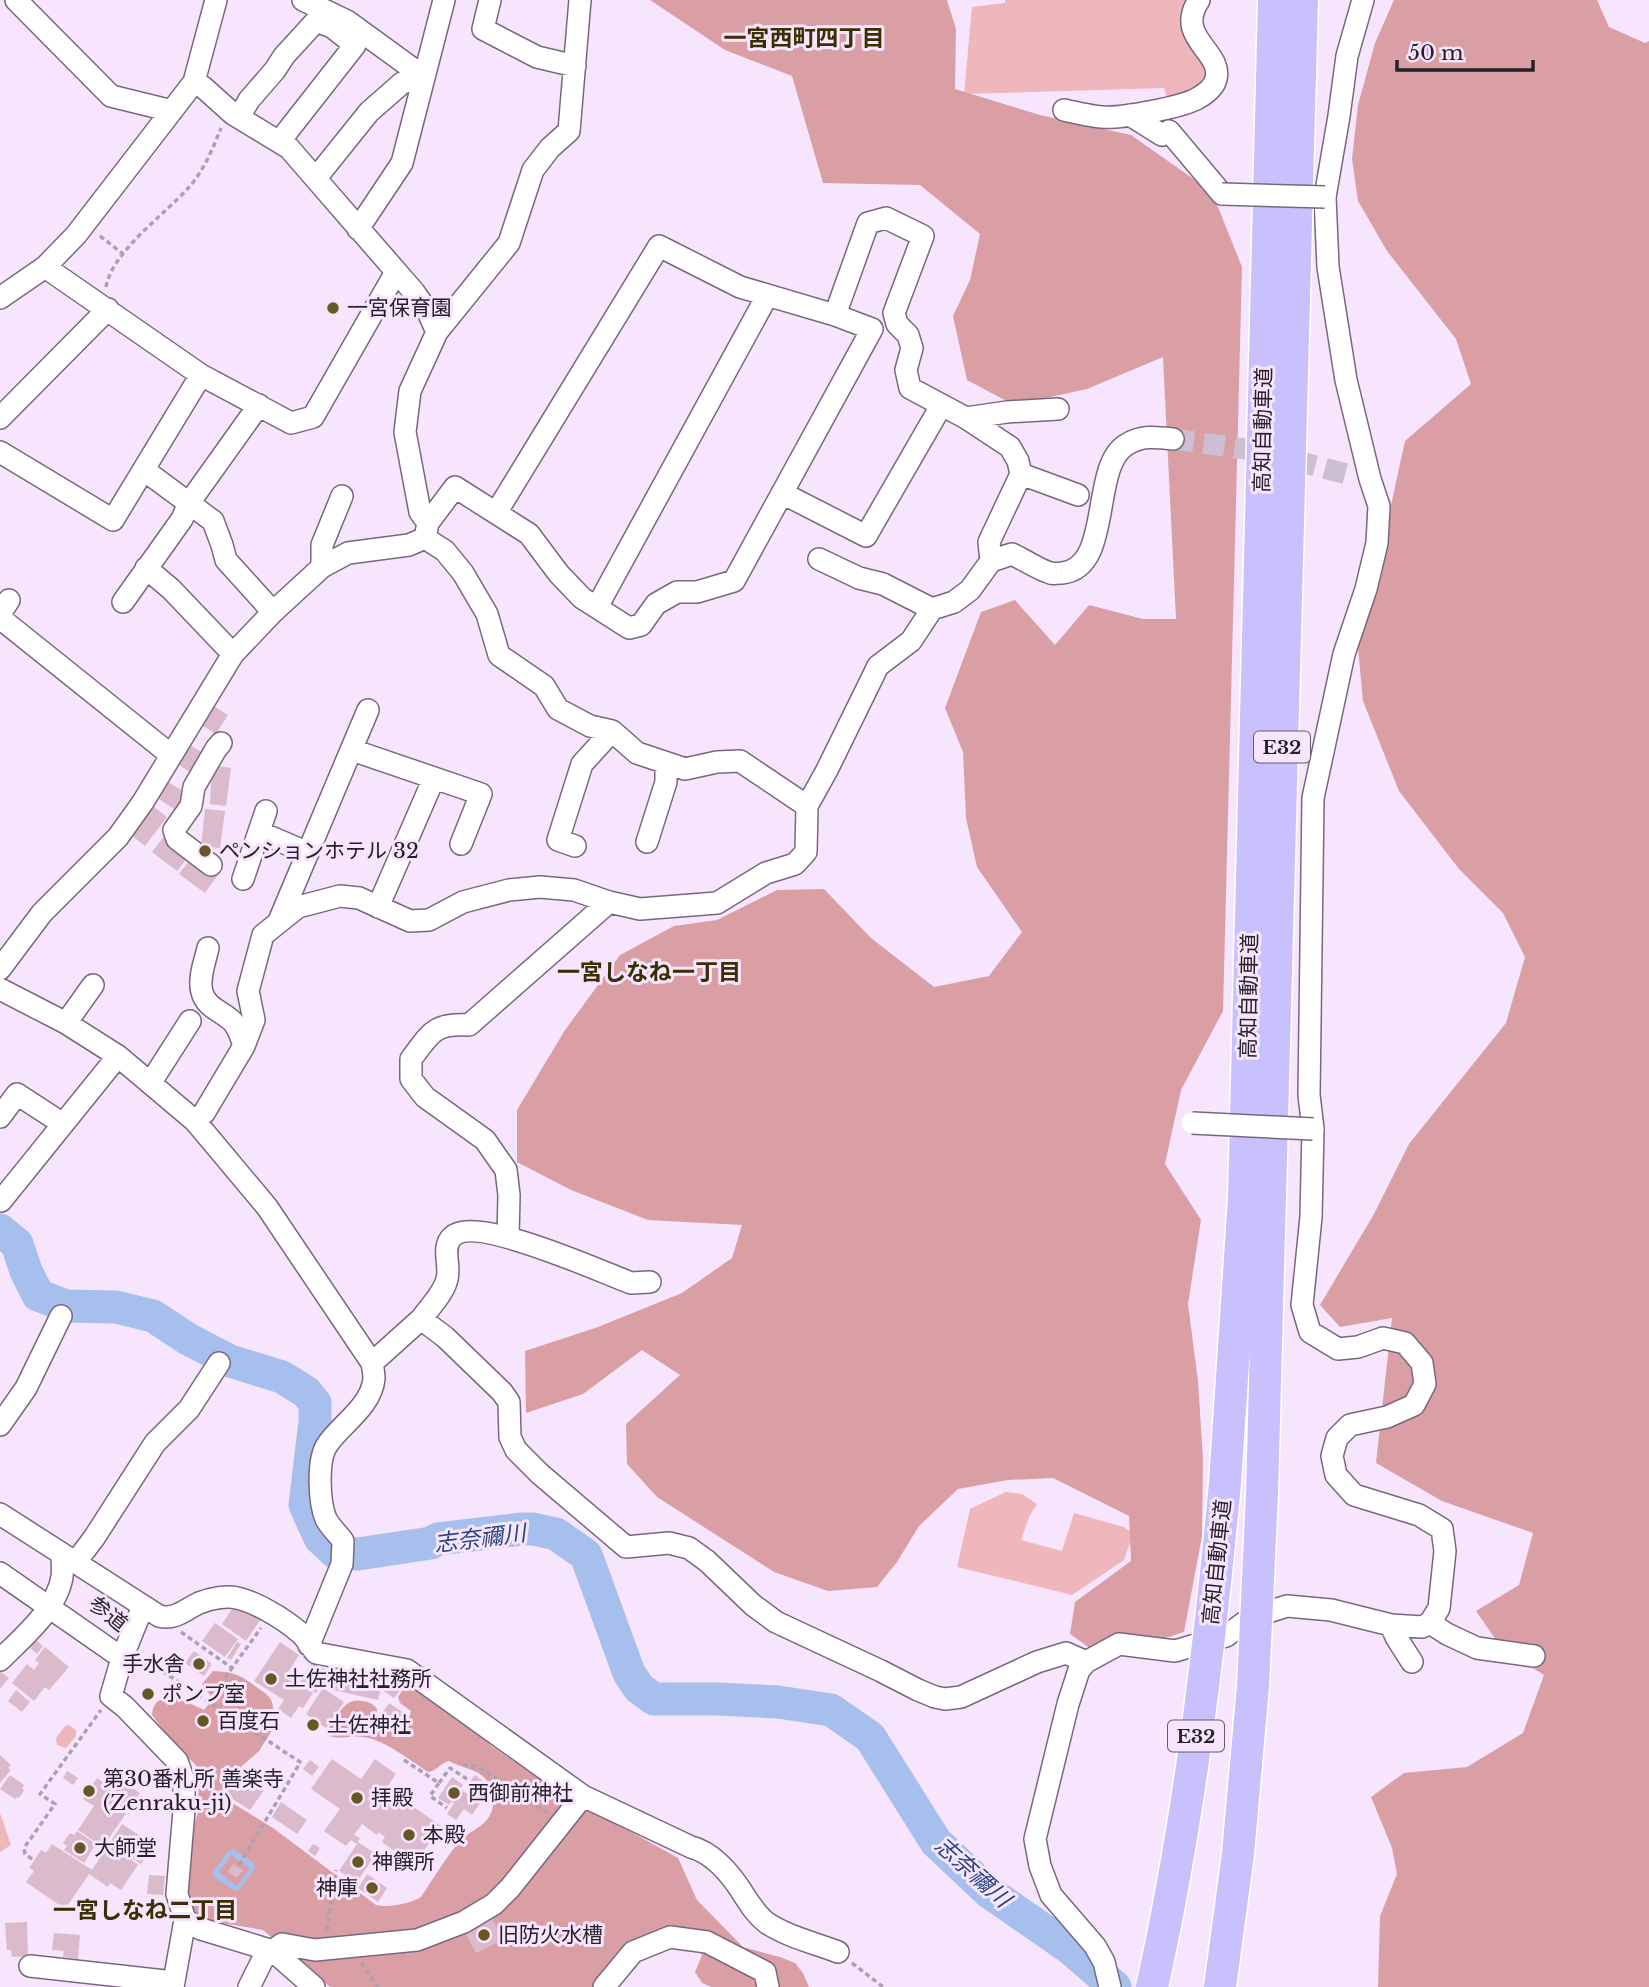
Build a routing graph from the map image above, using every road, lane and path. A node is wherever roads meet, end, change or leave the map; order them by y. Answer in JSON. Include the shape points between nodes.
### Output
{"nodes":[{"id":1,"x":16,"y":0,"type":"edge"},
{"id":2,"x":216,"y":0,"type":"edge"},
{"id":3,"x":303,"y":0,"type":"edge"},
{"id":4,"x":444,"y":0,"type":"edge"},
{"id":5,"x":490,"y":0,"type":"edge"},
{"id":6,"x":580,"y":0,"type":"edge"},
{"id":7,"x":1199,"y":0,"type":"edge"},
{"id":8,"x":1274,"y":0,"type":"edge"},
{"id":9,"x":1302,"y":0,"type":"edge"},
{"id":10,"x":1363,"y":0,"type":"edge"},
{"id":11,"x":355,"y":45,"type":"junction"},
{"id":12,"x":575,"y":66,"type":"junction"},
{"id":13,"x":387,"y":75,"type":"dead end"},
{"id":14,"x":416,"y":79,"type":"junction"},
{"id":15,"x":194,"y":82,"type":"junction"},
{"id":16,"x":1064,"y":110,"type":"dead end"},
{"id":17,"x":172,"y":111,"type":"junction"},
{"id":18,"x":369,"y":112,"type":"junction"},
{"id":19,"x":234,"y":114,"type":"junction"},
{"id":20,"x":1130,"y":115,"type":"junction"},
{"id":21,"x":279,"y":142,"type":"junction"},
{"id":22,"x":316,"y":178,"type":"junction"},
{"id":23,"x":1325,"y":197,"type":"junction"},
{"id":24,"x":358,"y":229,"type":"junction"},
{"id":25,"x":95,"y":232,"type":"dead end"},
{"id":26,"x":123,"y":254,"type":"junction"},
{"id":27,"x":44,"y":267,"type":"junction"},
{"id":28,"x":396,"y":272,"type":"junction"},
{"id":29,"x":767,"y":296,"type":"junction"},
{"id":30,"x":0,"y":298,"type":"edge"},
{"id":31,"x":105,"y":307,"type":"junction"},
{"id":32,"x":835,"y":315,"type":"junction"},
{"id":33,"x":437,"y":332,"type":"junction"},
{"id":34,"x":201,"y":375,"type":"junction"},
{"id":35,"x":259,"y":405,"type":"junction"},
{"id":36,"x":941,"y":406,"type":"junction"},
{"id":37,"x":1058,"y":409,"type":"dead end"},
{"id":38,"x":0,"y":418,"type":"edge"},
{"id":39,"x":966,"y":418,"type":"junction"},
{"id":40,"x":1173,"y":439,"type":"tunnel mouth"},
{"id":41,"x":0,"y":452,"type":"edge"},
{"id":42,"x":144,"y":470,"type":"junction"},
{"id":43,"x":1021,"y":474,"type":"junction"},
{"id":44,"x":782,"y":493,"type":"junction"},
{"id":45,"x":1078,"y":495,"type":"dead end"},
{"id":46,"x":342,"y":496,"type":"dead end"},
{"id":47,"x":189,"y":503,"type":"junction"},
{"id":48,"x":496,"y":513,"type":"junction"},
{"id":49,"x":427,"y":530,"type":"junction"},
{"id":50,"x":818,"y":559,"type":"dead end"},
{"id":51,"x":990,"y":561,"type":"junction"},
{"id":52,"x":322,"y":567,"type":"junction"},
{"id":53,"x":146,"y":569,"type":"junction"},
{"id":54,"x":123,"y":602,"type":"dead end"},
{"id":55,"x":597,"y":607,"type":"junction"},
{"id":56,"x":932,"y":609,"type":"junction"},
{"id":57,"x":3,"y":611,"type":"edge"},
{"id":58,"x":273,"y":612,"type":"junction"},
{"id":59,"x":233,"y":654,"type":"junction"},
{"id":60,"x":368,"y":710,"type":"dead end"},
{"id":61,"x":612,"y":732,"type":"junction"},
{"id":62,"x":221,"y":744,"type":"dead end"},
{"id":63,"x":352,"y":750,"type":"junction"},
{"id":64,"x":167,"y":761,"type":"junction"},
{"id":65,"x":666,"y":763,"type":"junction"},
{"id":66,"x":440,"y":773,"type":"junction"},
{"id":67,"x":195,"y":801,"type":"junction"},
{"id":68,"x":807,"y":806,"type":"junction"},
{"id":69,"x":267,"y":811,"type":"dead end"},
{"id":70,"x":259,"y":832,"type":"junction"},
{"id":71,"x":647,"y":842,"type":"dead end"},
{"id":72,"x":461,"y":844,"type":"dead end"},
{"id":73,"x":575,"y":846,"type":"dead end"},
{"id":74,"x":308,"y":853,"type":"junction"},
{"id":75,"x":211,"y":865,"type":"dead end"},
{"id":76,"x":243,"y":878,"type":"dead end"},
{"id":77,"x":610,"y":902,"type":"junction"},
{"id":78,"x":378,"y":907,"type":"junction"},
{"id":79,"x":279,"y":921,"type":"junction"},
{"id":80,"x":208,"y":948,"type":"dead end"},
{"id":81,"x":0,"y":969,"type":"edge"},
{"id":82,"x":93,"y":985,"type":"dead end"},
{"id":83,"x":0,"y":989,"type":"edge"},
{"id":84,"x":190,"y":1021,"type":"dead end"},
{"id":85,"x":66,"y":1023,"type":"junction"},
{"id":86,"x":244,"y":1046,"type":"junction"},
{"id":87,"x":118,"y":1056,"type":"junction"},
{"id":88,"x":151,"y":1082,"type":"junction"},
{"id":89,"x":0,"y":1117,"type":"edge"},
{"id":90,"x":195,"y":1121,"type":"junction"},
{"id":91,"x":1192,"y":1123,"type":"dead end"},
{"id":92,"x":63,"y":1124,"type":"junction"},
{"id":93,"x":1313,"y":1129,"type":"junction"},
{"id":94,"x":1,"y":1201,"type":"edge"},
{"id":95,"x":508,"y":1237,"type":"junction"},
{"id":96,"x":650,"y":1282,"type":"dead end"},
{"id":97,"x":61,"y":1315,"type":"dead end"},
{"id":98,"x":421,"y":1319,"type":"junction"},
{"id":99,"x":219,"y":1363,"type":"dead end"},
{"id":100,"x":373,"y":1363,"type":"junction"},
{"id":101,"x":0,"y":1425,"type":"edge"},
{"id":102,"x":0,"y":1514,"type":"edge"},
{"id":103,"x":68,"y":1559,"type":"junction"},
{"id":104,"x":0,"y":1573,"type":"edge"},
{"id":105,"x":143,"y":1606,"type":"junction"},
{"id":106,"x":49,"y":1607,"type":"junction"},
{"id":107,"x":271,"y":1613,"type":"junction"},
{"id":108,"x":167,"y":1618,"type":"junction"},
{"id":109,"x":1430,"y":1623,"type":"junction"},
{"id":110,"x":1391,"y":1625,"type":"junction"},
{"id":111,"x":309,"y":1645,"type":"junction"},
{"id":112,"x":124,"y":1653,"type":"junction"},
{"id":113,"x":1534,"y":1656,"type":"dead end"},
{"id":114,"x":0,"y":1660,"type":"edge"},
{"id":115,"x":1086,"y":1662,"type":"junction"},
{"id":116,"x":1412,"y":1662,"type":"dead end"},
{"id":117,"x":232,"y":1668,"type":"junction"},
{"id":118,"x":225,"y":1678,"type":"dead end"},
{"id":119,"x":111,"y":1696,"type":"junction"},
{"id":120,"x":404,"y":1760,"type":"dead end"},
{"id":121,"x":463,"y":1765,"type":"dead end"},
{"id":122,"x":467,"y":1779,"type":"dead end"},
{"id":123,"x":439,"y":1783,"type":"junction"},
{"id":124,"x":583,"y":1796,"type":"junction"},
{"id":125,"x":447,"y":1808,"type":"dead end"},
{"id":126,"x":562,"y":1823,"type":"junction"},
{"id":127,"x":32,"y":1859,"type":"dead end"},
{"id":128,"x":239,"y":1865,"type":"dead end"},
{"id":129,"x":336,"y":1870,"type":"dead end"},
{"id":130,"x":185,"y":1920,"type":"junction"},
{"id":131,"x":324,"y":1949,"type":"junction"},
{"id":132,"x":273,"y":1951,"type":"junction"},
{"id":133,"x":838,"y":1952,"type":"joint"},
{"id":134,"x":30,"y":1966,"type":"dead end"},
{"id":135,"x":174,"y":1984,"type":"edge"},
{"id":136,"x":248,"y":1987,"type":"edge"},
{"id":137,"x":314,"y":1987,"type":"edge"},
{"id":138,"x":604,"y":1987,"type":"edge"},
{"id":139,"x":768,"y":1987,"type":"edge"},
{"id":140,"x":883,"y":1987,"type":"edge"},
{"id":141,"x":1110,"y":1987,"type":"edge"},
{"id":142,"x":1152,"y":1987,"type":"edge"},
{"id":143,"x":1220,"y":1987,"type":"edge"}],
"edges":[{"from":1,"to":17,"type":"street","via":[[111,96]]},
{"from":2,"to":15,"type":"street"},
{"from":3,"to":14,"type":"street","via":[[347,21]]},
{"from":4,"to":14,"type":"street"},
{"from":5,"to":12,"type":"street","via":[[483,29],[537,57]]},
{"from":6,"to":12,"type":"street"},
{"from":7,"to":20,"type":"street","via":[[1190,18],[1213,64],[1216,79],[1209,92],[1196,100]]},
{"from":8,"to":142,"type":"highway","name":"高知自動車道","number":"E32","bridge":true,"via":[[1244,1198],[1211,1630],[1191,1777]]},
{"from":9,"to":143,"type":"highway","name":"高知自動車道","number":"E32","bridge":true,"via":[[1262,1494],[1238,1854]]},
{"from":10,"to":23,"type":"street","via":[[1347,56]]},
{"from":11,"to":14,"type":"street"},
{"from":11,"to":19,"type":"street","via":[[316,21]]},
{"from":11,"to":21,"type":"street"},
{"from":12,"to":33,"type":"street","via":[[569,131],[533,170],[509,243]]},
{"from":13,"to":18,"type":"street","via":[[369,103]]},
{"from":14,"to":18,"type":"street","via":[[402,83]]},
{"from":14,"to":24,"type":"street","via":[[402,163]]},
{"from":15,"to":17,"type":"street"},
{"from":15,"to":19,"type":"street"},
{"from":16,"to":20,"type":"street","via":[[1102,117]]},
{"from":17,"to":27,"type":"street","via":[[76,235]]},
{"from":18,"to":22,"type":"street"},
{"from":19,"to":21,"type":"street"},
{"from":19,"to":26,"type":"path","via":[[191,185]]},
{"from":20,"to":23,"type":"street","bridge":true,"via":[[1162,135],[1169,131],[1222,194]]},
{"from":21,"to":22,"type":"street"},
{"from":22,"to":24,"type":"street"},
{"from":23,"to":93,"type":"street","via":[[1328,267],[1362,477],[1380,506],[1377,543],[1344,654],[1313,799],[1309,1095]]},
{"from":24,"to":28,"type":"street"},
{"from":25,"to":26,"type":"path"},
{"from":26,"to":31,"type":"path","via":[[107,277]]},
{"from":27,"to":30,"type":"street"},
{"from":27,"to":31,"type":"street"},
{"from":28,"to":33,"type":"street","via":[[428,312]]},
{"from":28,"to":35,"type":"street","via":[[313,417],[291,423]]},
{"from":29,"to":32,"type":"street"},
{"from":29,"to":48,"type":"street","via":[[659,246]]},
{"from":29,"to":55,"type":"street"},
{"from":31,"to":34,"type":"street"},
{"from":31,"to":38,"type":"street"},
{"from":32,"to":36,"type":"street","via":[[868,223],[886,218],[923,236],[894,313],[912,348],[906,370],[910,388]]},
{"from":32,"to":44,"type":"street","via":[[872,329]]},
{"from":33,"to":49,"type":"street","via":[[410,391],[405,432]]},
{"from":34,"to":35,"type":"street"},
{"from":34,"to":42,"type":"street"},
{"from":35,"to":47,"type":"street"},
{"from":36,"to":39,"type":"street"},
{"from":36,"to":44,"type":"street","via":[[866,536]]},
{"from":37,"to":39,"type":"street"},
{"from":39,"to":43,"type":"street","via":[[1010,447]]},
{"from":40,"to":51,"type":"street","via":[[1144,436],[1125,445],[1112,459],[1093,545],[1072,572],[1051,573],[1012,554]]},
{"from":41,"to":42,"type":"street","via":[[113,520]]},
{"from":42,"to":47,"type":"street"},
{"from":43,"to":45,"type":"street"},
{"from":43,"to":51,"type":"street","via":[[989,542]]},
{"from":44,"to":55,"type":"street","via":[[734,581],[697,592],[677,592],[656,604],[640,625],[629,628]]},
{"from":46,"to":52,"type":"street","via":[[321,545]]},
{"from":47,"to":53,"type":"street"},
{"from":47,"to":58,"type":"street","via":[[213,521],[226,560]]},
{"from":48,"to":49,"type":"street","via":[[455,486]]},
{"from":48,"to":55,"type":"street","via":[[529,534],[559,574]]},
{"from":49,"to":52,"type":"street","via":[[409,545],[348,554]]},
{"from":49,"to":61,"type":"street","via":[[463,573],[487,614],[499,655],[544,686],[558,709]]},
{"from":50,"to":56,"type":"street","via":[[884,584]]},
{"from":51,"to":56,"type":"street","via":[[970,590],[954,602]]},
{"from":52,"to":58,"type":"street"},
{"from":53,"to":54,"type":"street"},
{"from":53,"to":59,"type":"street"},
{"from":56,"to":68,"type":"street","via":[[911,641],[878,666]]},
{"from":57,"to":64,"type":"street"},
{"from":58,"to":59,"type":"street"},
{"from":59,"to":64,"type":"street"},
{"from":60,"to":63,"type":"street"},
{"from":61,"to":65,"type":"street","via":[[637,753]]},
{"from":61,"to":73,"type":"street","via":[[582,764],[558,840]]},
{"from":62,"to":67,"type":"street"},
{"from":63,"to":66,"type":"street"},
{"from":63,"to":74,"type":"street"},
{"from":64,"to":67,"type":"street"},
{"from":64,"to":81,"type":"street","via":[[118,837],[42,913]]},
{"from":65,"to":68,"type":"street","via":[[685,769],[740,761]]},
{"from":65,"to":71,"type":"street","via":[[666,782]]},
{"from":66,"to":72,"type":"street","via":[[481,794]]},
{"from":66,"to":78,"type":"street"},
{"from":67,"to":75,"type":"street","via":[[174,835]]},
{"from":68,"to":77,"type":"street","via":[[806,852],[794,864],[766,873],[717,903],[640,909]]},
{"from":69,"to":70,"type":"street"},
{"from":70,"to":74,"type":"street"},
{"from":70,"to":76,"type":"street"},
{"from":74,"to":79,"type":"street"},
{"from":77,"to":78,"type":"street","via":[[574,890],[540,887],[463,902],[429,920],[410,921]]},
{"from":77,"to":95,"type":"street","via":[[469,1026],[448,1024],[435,1031],[411,1059],[411,1079],[425,1097],[485,1140],[506,1170]]},
{"from":78,"to":79,"type":"street","via":[[340,896],[299,907]]},
{"from":79,"to":86,"type":"street","via":[[263,935],[248,991],[254,1020]]},
{"from":80,"to":86,"type":"street","via":[[202,992],[210,1006],[239,1030]]},
{"from":82,"to":85,"type":"street"},
{"from":83,"to":85,"type":"street"},
{"from":84,"to":88,"type":"street"},
{"from":85,"to":87,"type":"street"},
{"from":86,"to":90,"type":"street"},
{"from":87,"to":88,"type":"street"},
{"from":87,"to":92,"type":"street"},
{"from":88,"to":90,"type":"street"},
{"from":89,"to":92,"type":"street","via":[[17,1094]]},
{"from":90,"to":100,"type":"street","via":[[267,1207]]},
{"from":91,"to":93,"type":"street","bridge":true},
{"from":92,"to":94,"type":"street"},
{"from":93,"to":109,"type":"street","via":[[1302,1305],[1310,1332],[1338,1349],[1382,1338],[1405,1343],[1422,1363],[1425,1384],[1414,1405],[1350,1425],[1337,1438],[1332,1456],[1336,1475],[1354,1494],[1419,1515],[1442,1530],[1445,1551],[1439,1608]]},
{"from":95,"to":96,"type":"street","via":[[631,1283]]},
{"from":95,"to":98,"type":"street","via":[[470,1231],[450,1238],[447,1280]]},
{"from":97,"to":101,"type":"street","via":[[26,1388]]},
{"from":98,"to":100,"type":"street"},
{"from":98,"to":115,"type":"street","via":[[502,1392],[509,1402],[510,1437],[516,1450],[626,1547],[668,1543],[689,1548],[776,1622],[935,1697],[961,1697],[1066,1653]]},
{"from":99,"to":103,"type":"street","via":[[189,1409],[155,1443],[94,1538]]},
{"from":100,"to":111,"type":"street","via":[[370,1393],[322,1458],[323,1508],[327,1522],[343,1541],[342,1564]]},
{"from":102,"to":103,"type":"street"},
{"from":103,"to":105,"type":"street"},
{"from":103,"to":106,"type":"street"},
{"from":104,"to":106,"type":"street"},
{"from":105,"to":108,"type":"street"},
{"from":105,"to":112,"type":"street"},
{"from":106,"to":112,"type":"street"},
{"from":106,"to":114,"type":"street"},
{"from":107,"to":108,"type":"street","via":[[229,1597],[200,1603]]},
{"from":107,"to":111,"type":"street","via":[[299,1631]]},
{"from":107,"to":117,"type":"path"},
{"from":108,"to":117,"type":"path"},
{"from":109,"to":110,"type":"street","via":[[1422,1627]]},
{"from":109,"to":113,"type":"street","via":[[1477,1648]]},
{"from":110,"to":115,"type":"street","via":[[1331,1610],[1287,1606],[1252,1617],[1226,1636],[1175,1651],[1119,1644]]},
{"from":110,"to":116,"type":"street"},
{"from":111,"to":124,"type":"street","via":[[316,1653],[407,1670]]},
{"from":112,"to":119,"type":"street"},
{"from":112,"to":128,"type":"path","name":"参道","via":[[302,1764]]},
{"from":115,"to":141,"type":"street","via":[[1068,1704],[1035,1839],[1051,1895],[1095,1946]]},
{"from":117,"to":118,"type":"path"},
{"from":119,"to":127,"type":"path","via":[[40,1794],[55,1804],[24,1848]]},
{"from":119,"to":130,"type":"street","via":[[177,1761],[184,1781],[177,1894]]},
{"from":120,"to":123,"type":"path"},
{"from":121,"to":126,"type":"path","via":[[477,1766]]},
{"from":122,"to":123,"type":"path","via":[[450,1768]]},
{"from":123,"to":125,"type":"path","via":[[430,1796]]},
{"from":124,"to":126,"type":"street"},
{"from":124,"to":133,"type":"street","via":[[701,1850],[722,1867],[766,1922]]},
{"from":126,"to":131,"type":"street","via":[[510,1888],[464,1922],[417,1940]]},
{"from":129,"to":131,"type":"path"},
{"from":130,"to":132,"type":"street"},
{"from":130,"to":135,"type":"street"},
{"from":131,"to":132,"type":"street","via":[[282,1944]]},
{"from":132,"to":136,"type":"street","via":[[264,1957]]},
{"from":132,"to":137,"type":"street"},
{"from":133,"to":140,"type":"path"},
{"from":134,"to":135,"type":"street"},
{"from":138,"to":139,"type":"street","via":[[633,1952],[670,1937],[708,1942],[765,1972]]}]}
